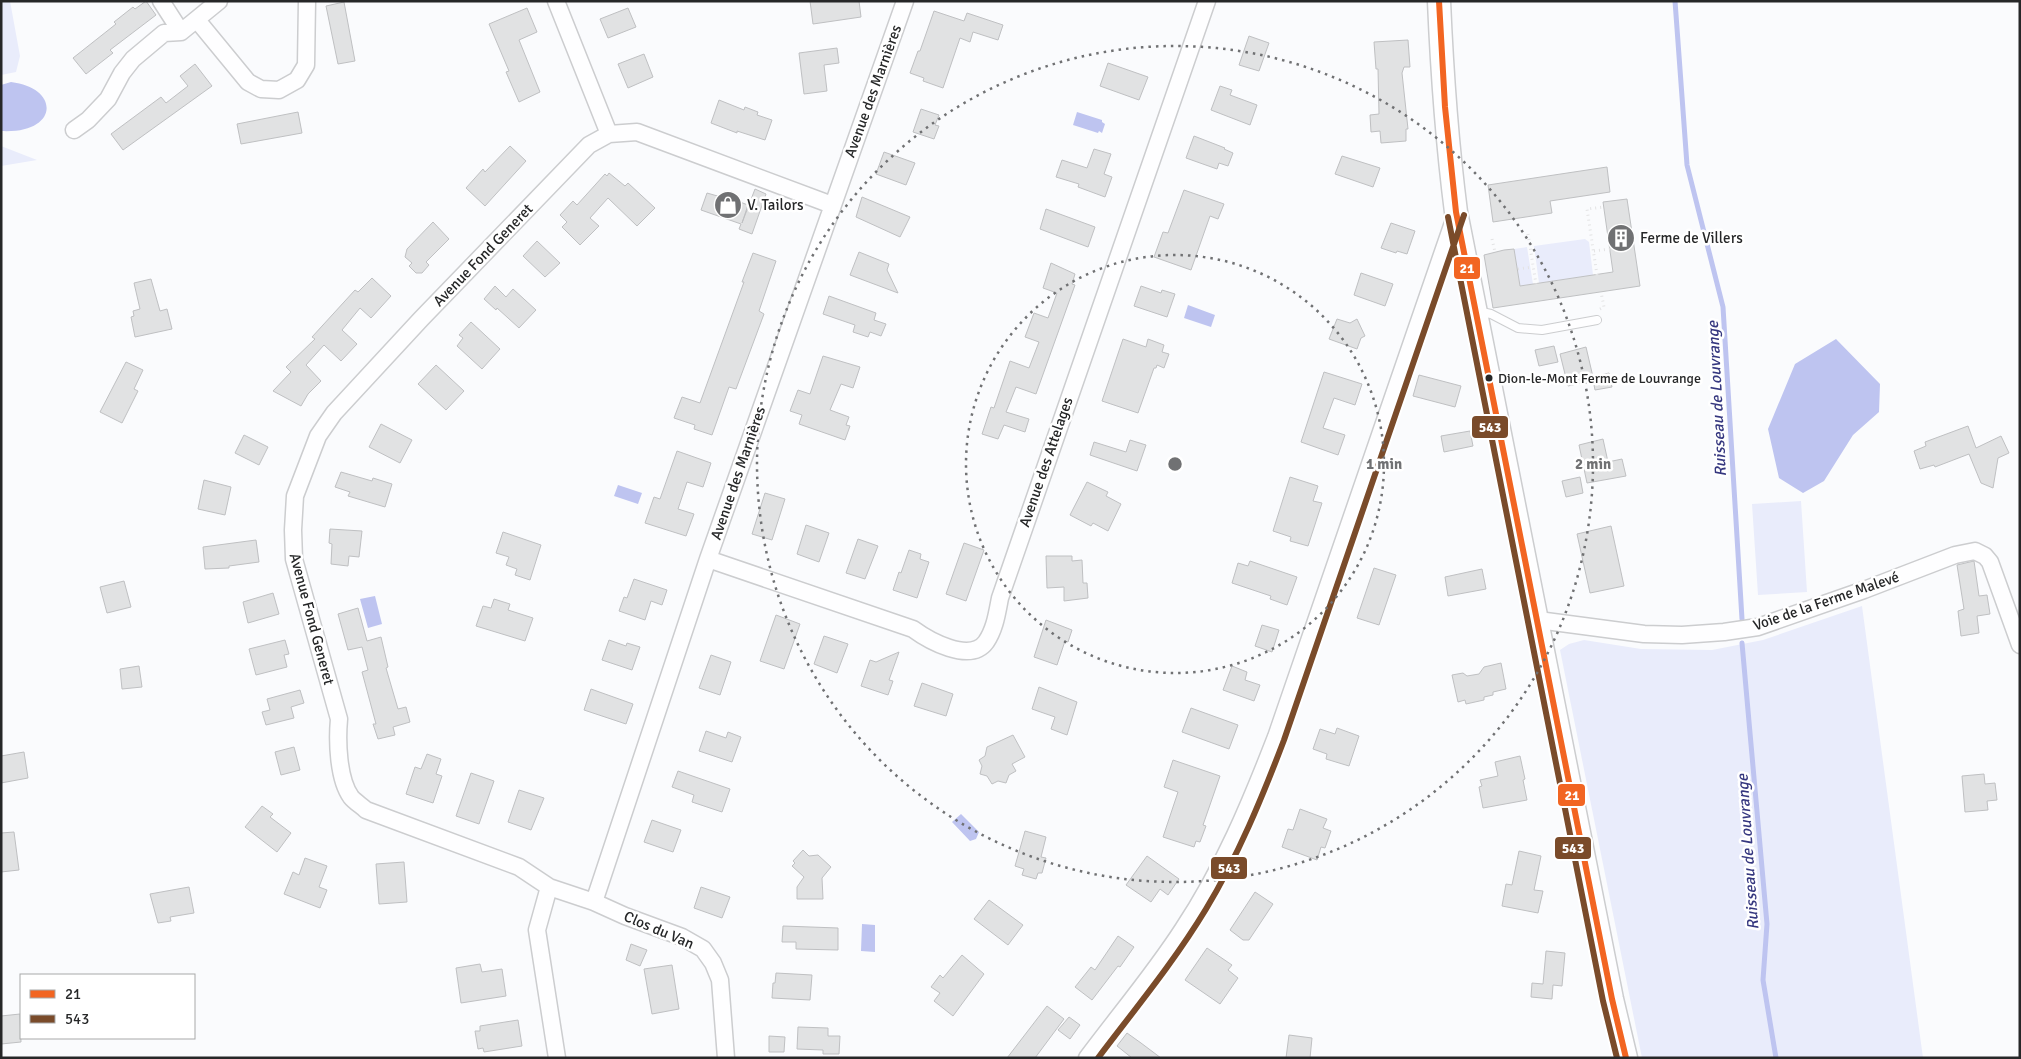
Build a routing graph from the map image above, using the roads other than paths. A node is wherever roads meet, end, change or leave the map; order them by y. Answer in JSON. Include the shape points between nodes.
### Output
{"nodes":[{"id":1,"x":162,"y":1,"type":"edge"},
{"id":2,"x":219,"y":1,"type":"edge"},
{"id":3,"x":307,"y":1,"type":"edge"},
{"id":4,"x":556,"y":1,"type":"edge"},
{"id":5,"x":905,"y":1,"type":"edge"},
{"id":6,"x":1207,"y":1,"type":"edge"},
{"id":7,"x":1439,"y":1,"type":"edge"},
{"id":8,"x":197,"y":20,"type":"junction"},
{"id":9,"x":181,"y":32,"type":"junction"},
{"id":10,"x":74,"y":130,"type":"dead end"},
{"id":11,"x":609,"y":134,"type":"junction"},
{"id":12,"x":832,"y":205,"type":"junction"},
{"id":13,"x":1456,"y":212,"type":"junction"},
{"id":14,"x":1475,"y":311,"type":"junction"},
{"id":15,"x":1597,"y":320,"type":"road end"},
{"id":16,"x":708,"y":559,"type":"junction"},
{"id":17,"x":1538,"y":620,"type":"junction"},
{"id":18,"x":2020,"y":645,"type":"edge"},
{"id":19,"x":549,"y":887,"type":"junction"},
{"id":20,"x":594,"y":902,"type":"junction"},
{"id":21,"x":557,"y":1058,"type":"edge"},
{"id":22,"x":726,"y":1058,"type":"edge"},
{"id":23,"x":1087,"y":1058,"type":"edge"},
{"id":24,"x":1626,"y":1058,"type":"edge"}],
"edges":[{"from":1,"to":9,"type":"street"},
{"from":2,"to":8,"type":"street"},
{"from":3,"to":8,"type":"street","via":[[306,65],[297,80],[279,90],[261,89],[248,82]]},
{"from":4,"to":11,"type":"street"},
{"from":5,"to":12,"type":"street","name":"Avenue des Marnières"},
{"from":6,"to":16,"type":"street","name":"Avenue des Attelages","via":[[1006,580],[994,626],[985,644],[961,651],[938,645],[913,629]]},
{"from":7,"to":13,"type":"street","via":[[1441,60]]},
{"from":8,"to":9,"type":"street"},
{"from":9,"to":10,"type":"street","via":[[164,33],[133,59],[108,99]]},
{"from":11,"to":12,"type":"street","name":"Avenue Fond Generet","via":[[637,132]]},
{"from":11,"to":19,"type":"street","name":"Avenue Fond Generet","via":[[588,145],[334,412],[318,436],[307,462],[295,496],[292,530],[294,559],[340,719],[337,742],[341,770],[351,796],[366,810],[520,867]]},
{"from":12,"to":16,"type":"street","name":"Avenue des Marnières"},
{"from":13,"to":14,"type":"street"},
{"from":13,"to":23,"type":"street","via":[[1276,737],[1247,812],[1216,875],[1183,929]]},
{"from":14,"to":15,"type":"lane","via":[[1491,314],[1518,328],[1542,330]]},
{"from":14,"to":17,"type":"street"},
{"from":16,"to":20,"type":"street","name":"Avenue des Marnières"},
{"from":17,"to":18,"type":"street","name":"Voie de la Ferme Malevé","via":[[1644,634],[1682,635],[1750,628],[1974,551],[1986,556],[1990,562]]},
{"from":17,"to":24,"type":"street"},
{"from":19,"to":20,"type":"street"},
{"from":19,"to":21,"type":"street","via":[[537,930]]},
{"from":20,"to":22,"type":"street","name":"Clos du Van","via":[[682,937],[703,949],[720,980]]}]}
